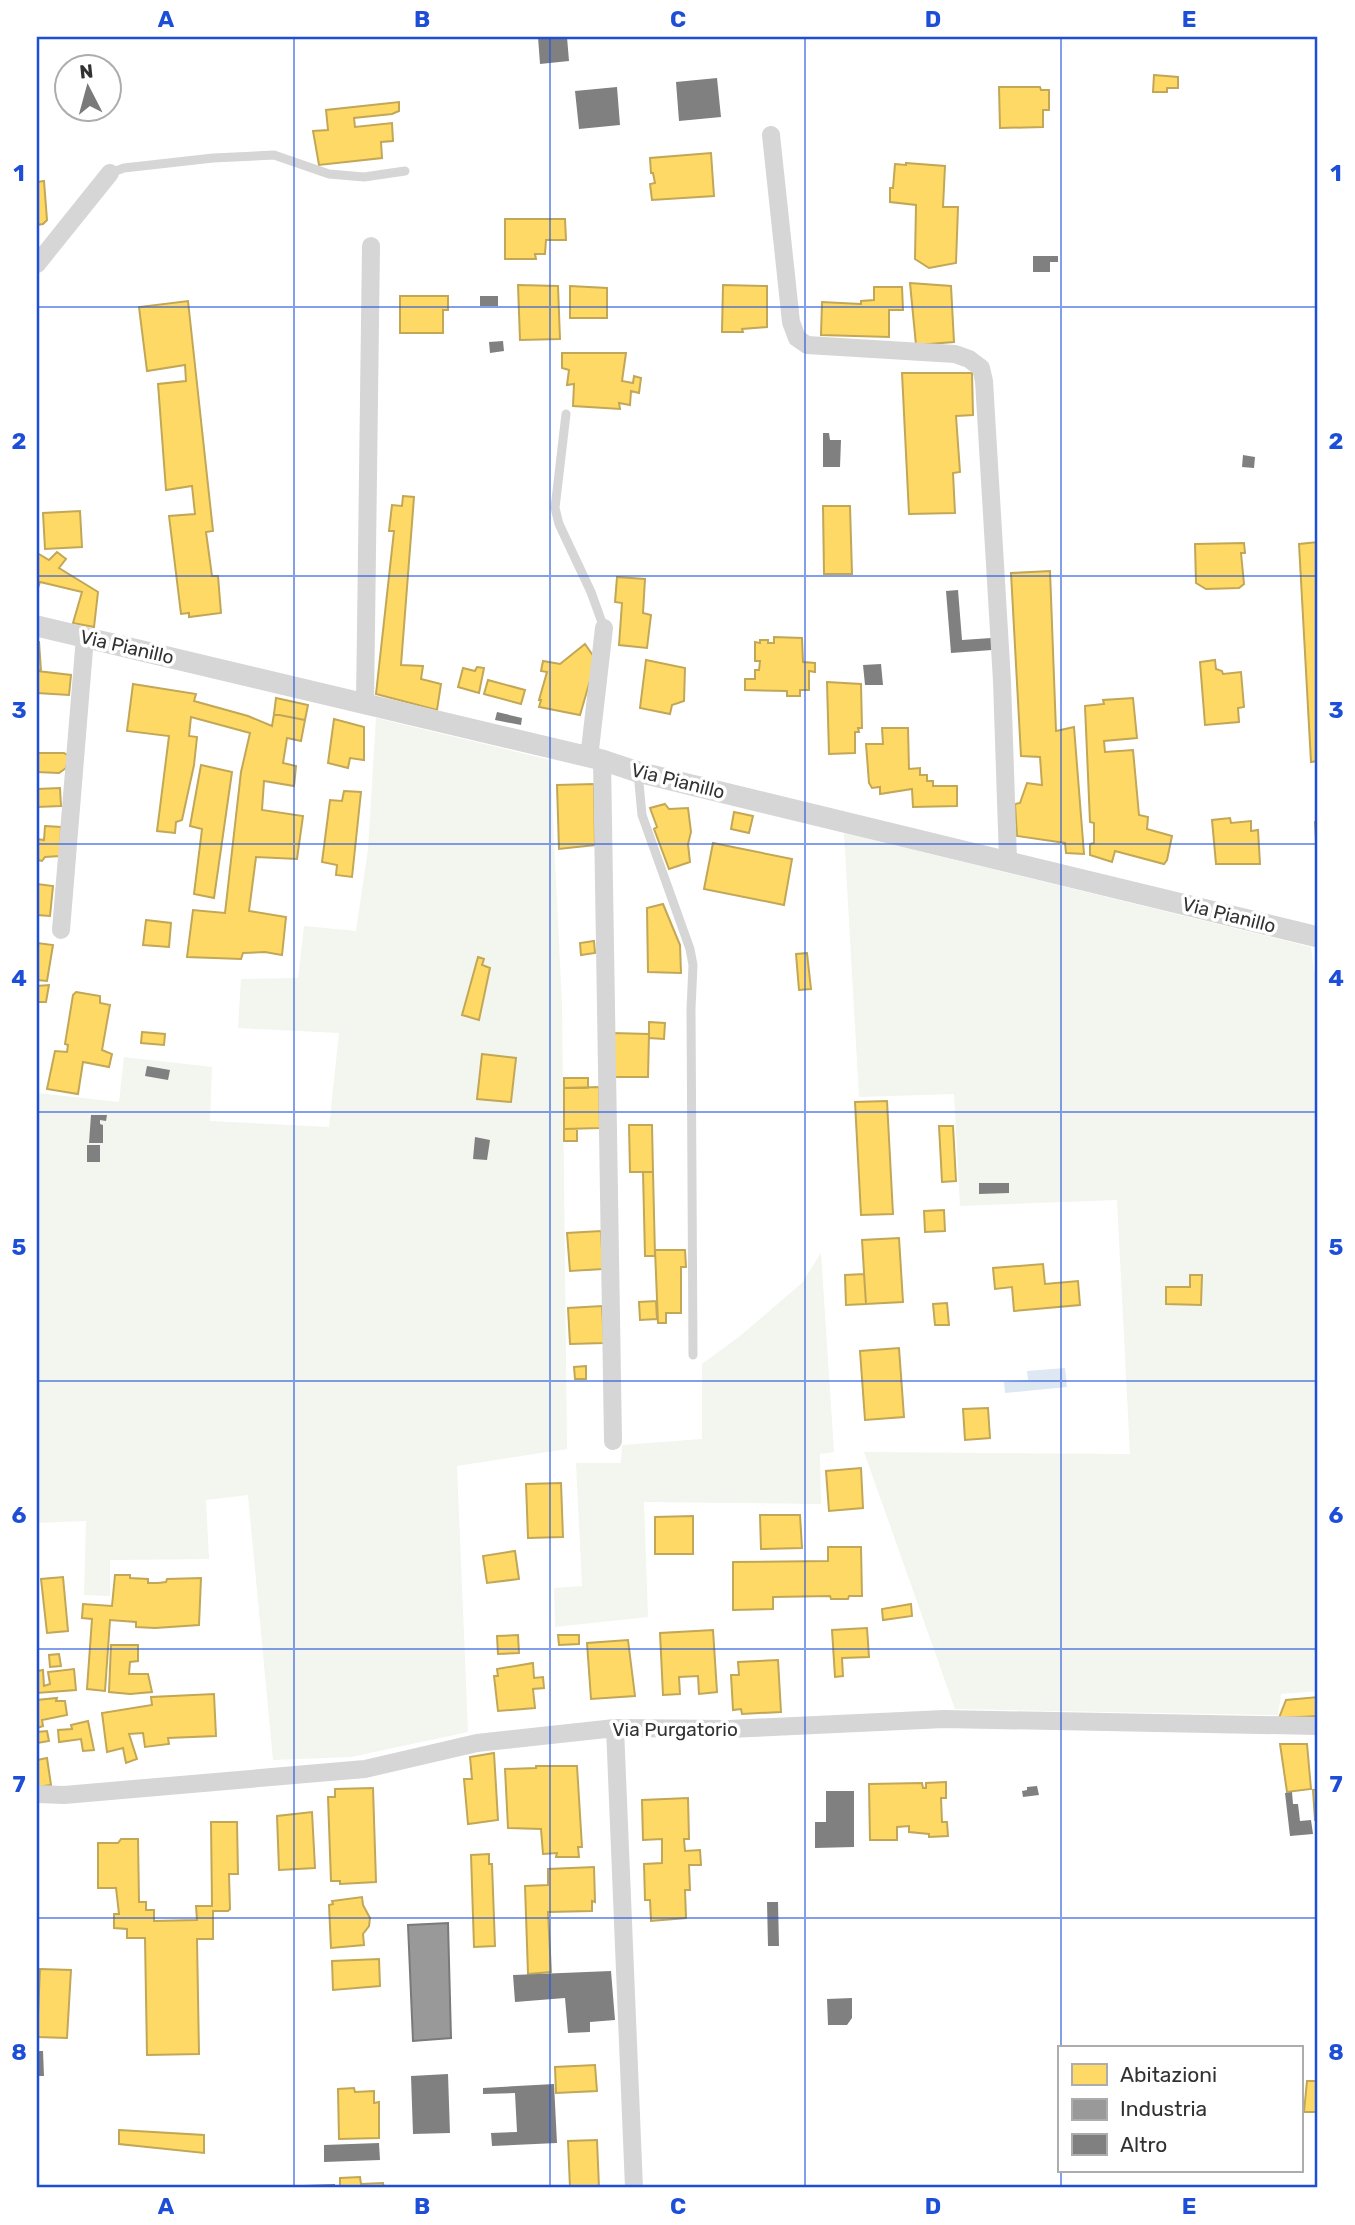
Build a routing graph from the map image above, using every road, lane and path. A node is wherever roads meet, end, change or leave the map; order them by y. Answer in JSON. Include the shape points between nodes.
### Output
{"nodes":[{"id":1,"x":771,"y":135,"type":"dead end"},
{"id":2,"x":405,"y":171,"type":"dead end"},
{"id":3,"x":110,"y":173,"type":"joint"},
{"id":4,"x":371,"y":246,"type":"dead end"},
{"id":5,"x":37,"y":264,"type":"edge"},
{"id":6,"x":566,"y":414,"type":"dead end"},
{"id":7,"x":37,"y":626,"type":"edge"},
{"id":8,"x":604,"y":628,"type":"joint"},
{"id":9,"x":85,"y":637,"type":"junction"},
{"id":10,"x":365,"y":704,"type":"junction"},
{"id":11,"x":595,"y":759,"type":"junction"},
{"id":12,"x":638,"y":772,"type":"junction"},
{"id":13,"x":1008,"y":860,"type":"junction"},
{"id":14,"x":61,"y":930,"type":"dead end"},
{"id":15,"x":1318,"y":937,"type":"edge"},
{"id":16,"x":694,"y":1355,"type":"dead end"},
{"id":17,"x":613,"y":1441,"type":"dead end"},
{"id":18,"x":1318,"y":1726,"type":"edge"},
{"id":19,"x":615,"y":1728,"type":"junction"},
{"id":20,"x":37,"y":1794,"type":"edge"},
{"id":21,"x":634,"y":2188,"type":"edge"}],
"edges":[{"from":1,"to":13,"type":"street","via":[[791,322],[797,338],[807,345],[955,354],[981,368],[1002,667]]},
{"from":2,"to":3,"type":"lane","via":[[364,177],[329,174],[274,155],[213,158]]},
{"from":3,"to":5,"type":"street"},
{"from":4,"to":10,"type":"street"},
{"from":6,"to":8,"type":"lane","via":[[555,508]]},
{"from":7,"to":9,"type":"street","name":"Via Pianillo"},
{"from":8,"to":11,"type":"street"},
{"from":9,"to":10,"type":"street","name":"Via Pianillo"},
{"from":9,"to":14,"type":"street"},
{"from":10,"to":11,"type":"street","name":"Via Pianillo"},
{"from":11,"to":12,"type":"street","name":"Via Pianillo"},
{"from":11,"to":17,"type":"street"},
{"from":12,"to":13,"type":"street","name":"Via Pianillo"},
{"from":12,"to":16,"type":"lane","via":[[642,815],[693,965]]},
{"from":13,"to":15,"type":"street","name":"Via Pianillo"},
{"from":18,"to":19,"type":"street","name":"Via Purgatorio","via":[[944,1719],[729,1729]]},
{"from":19,"to":20,"type":"street","name":"Via Purgatorio","via":[[477,1743],[365,1769]]},
{"from":19,"to":21,"type":"street"}]}
